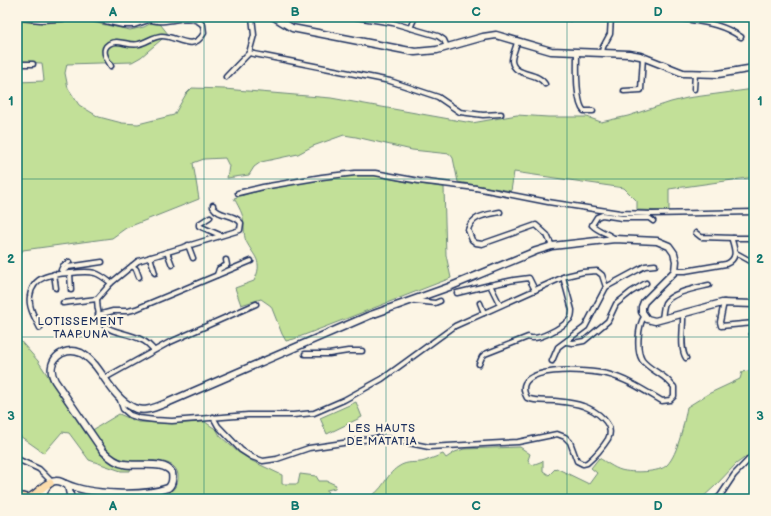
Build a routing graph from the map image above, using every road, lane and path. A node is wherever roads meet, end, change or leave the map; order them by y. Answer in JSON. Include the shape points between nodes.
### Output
{"nodes":[{"id":1,"x":20,"y":17,"type":"edge"},
{"id":2,"x":67,"y":17,"type":"edge"},
{"id":3,"x":75,"y":17,"type":"edge"},
{"id":4,"x":92,"y":17,"type":"edge"},
{"id":5,"x":252,"y":17,"type":"edge"},
{"id":6,"x":274,"y":17,"type":"edge"},
{"id":7,"x":356,"y":17,"type":"edge"},
{"id":8,"x":415,"y":17,"type":"edge"},
{"id":9,"x":610,"y":17,"type":"edge"},
{"id":10,"x":674,"y":17,"type":"edge"},
{"id":11,"x":150,"y":18,"type":"edge"},
{"id":12,"x":410,"y":28,"type":"junction"},
{"id":13,"x":741,"y":37,"type":"dead end"},
{"id":14,"x":516,"y":42,"type":"junction"},
{"id":15,"x":447,"y":47,"type":"junction"},
{"id":16,"x":577,"y":52,"type":"junction"},
{"id":17,"x":602,"y":52,"type":"junction"},
{"id":18,"x":249,"y":53,"type":"junction"},
{"id":19,"x":643,"y":57,"type":"junction"},
{"id":20,"x":17,"y":64,"type":"edge"},
{"id":21,"x":33,"y":64,"type":"dead end"},
{"id":22,"x":111,"y":66,"type":"dead end"},
{"id":23,"x":754,"y":68,"type":"edge"},
{"id":24,"x":695,"y":74,"type":"junction"},
{"id":25,"x":226,"y":77,"type":"dead end"},
{"id":26,"x":545,"y":84,"type":"dead end"},
{"id":27,"x":694,"y":89,"type":"dead end"},
{"id":28,"x":624,"y":92,"type":"dead end"},
{"id":29,"x":593,"y":111,"type":"dead end"},
{"id":30,"x":501,"y":114,"type":"dead end"},
{"id":31,"x":238,"y":193,"type":"dead end"},
{"id":32,"x":213,"y":205,"type":"dead end"},
{"id":33,"x":500,"y":212,"type":"dead end"},
{"id":34,"x":754,"y":212,"type":"edge"},
{"id":35,"x":652,"y":214,"type":"junction"},
{"id":36,"x":210,"y":217,"type":"dead end"},
{"id":37,"x":696,"y":232,"type":"dead end"},
{"id":38,"x":221,"y":235,"type":"junction"},
{"id":39,"x":733,"y":238,"type":"junction"},
{"id":40,"x":754,"y":238,"type":"edge"},
{"id":41,"x":615,"y":239,"type":"junction"},
{"id":42,"x":188,"y":245,"type":"junction"},
{"id":43,"x":552,"y":246,"type":"junction"},
{"id":44,"x":167,"y":252,"type":"junction"},
{"id":45,"x":736,"y":253,"type":"junction"},
{"id":46,"x":150,"y":257,"type":"junction"},
{"id":47,"x":193,"y":258,"type":"dead end"},
{"id":48,"x":226,"y":260,"type":"dead end"},
{"id":49,"x":251,"y":261,"type":"dead end"},
{"id":50,"x":69,"y":262,"type":"dead end"},
{"id":51,"x":102,"y":262,"type":"dead end"},
{"id":52,"x":754,"y":263,"type":"edge"},
{"id":53,"x":172,"y":265,"type":"dead end"},
{"id":54,"x":655,"y":265,"type":"dead end"},
{"id":55,"x":132,"y":266,"type":"junction"},
{"id":56,"x":675,"y":271,"type":"junction"},
{"id":57,"x":64,"y":272,"type":"junction"},
{"id":58,"x":70,"y":273,"type":"junction"},
{"id":59,"x":155,"y":273,"type":"dead end"},
{"id":60,"x":54,"y":274,"type":"junction"},
{"id":61,"x":217,"y":275,"type":"junction"},
{"id":62,"x":139,"y":277,"type":"dead end"},
{"id":63,"x":563,"y":278,"type":"junction"},
{"id":64,"x":111,"y":283,"type":"junction"},
{"id":65,"x":646,"y":283,"type":"dead end"},
{"id":66,"x":490,"y":285,"type":"junction"},
{"id":67,"x":709,"y":285,"type":"dead end"},
{"id":68,"x":606,"y":287,"type":"junction"},
{"id":69,"x":56,"y":288,"type":"dead end"},
{"id":70,"x":71,"y":290,"type":"dead end"},
{"id":71,"x":535,"y":290,"type":"junction"},
{"id":72,"x":457,"y":293,"type":"dead end"},
{"id":73,"x":97,"y":299,"type":"junction"},
{"id":74,"x":412,"y":300,"type":"junction"},
{"id":75,"x":440,"y":302,"type":"dead end"},
{"id":76,"x":724,"y":302,"type":"junction"},
{"id":77,"x":63,"y":303,"type":"dead end"},
{"id":78,"x":480,"y":303,"type":"dead end"},
{"id":79,"x":256,"y":304,"type":"dead end"},
{"id":80,"x":754,"y":304,"type":"edge"},
{"id":81,"x":500,"y":305,"type":"junction"},
{"id":82,"x":484,"y":313,"type":"junction"},
{"id":83,"x":683,"y":313,"type":"junction"},
{"id":84,"x":98,"y":315,"type":"junction"},
{"id":85,"x":644,"y":317,"type":"junction"},
{"id":86,"x":662,"y":319,"type":"junction"},
{"id":87,"x":754,"y":323,"type":"edge"},
{"id":88,"x":40,"y":328,"type":"dead end"},
{"id":89,"x":566,"y":342,"type":"junction"},
{"id":90,"x":154,"y":350,"type":"junction"},
{"id":91,"x":362,"y":351,"type":"dead end"},
{"id":92,"x":305,"y":354,"type":"dead end"},
{"id":93,"x":686,"y":358,"type":"dead end"},
{"id":94,"x":552,"y":361,"type":"dead end"},
{"id":95,"x":479,"y":364,"type":"dead end"},
{"id":96,"x":105,"y":378,"type":"junction"},
{"id":97,"x":120,"y":399,"type":"junction"},
{"id":98,"x":213,"y":418,"type":"junction"},
{"id":99,"x":754,"y":454,"type":"edge"},
{"id":100,"x":17,"y":459,"type":"edge"},
{"id":101,"x":51,"y":483,"type":"junction"},
{"id":102,"x":66,"y":484,"type":"junction"},
{"id":103,"x":17,"y":496,"type":"edge"},
{"id":104,"x":30,"y":499,"type":"edge"},
{"id":105,"x":43,"y":499,"type":"edge"},
{"id":106,"x":71,"y":499,"type":"edge"},
{"id":107,"x":716,"y":499,"type":"edge"}],
"edges":[{"from":1,"to":2,"type":"main road","via":[[41,20]]},
{"from":2,"to":3,"type":"main road"},
{"from":4,"to":11,"type":"main road","via":[[123,24],[134,24]]},
{"from":5,"to":18,"type":"street","via":[[254,35]]},
{"from":6,"to":15,"type":"main road","via":[[292,28],[415,52]]},
{"from":7,"to":12,"type":"street"},
{"from":8,"to":12,"type":"street"},
{"from":9,"to":17,"type":"street","via":[[610,34]]},
{"from":10,"to":13,"type":"street","via":[[720,25]]},
{"from":11,"to":22,"type":"street","via":[[156,21],[198,21],[203,25],[204,34],[199,40],[188,43],[164,36],[132,45],[114,42],[105,48]]},
{"from":12,"to":15,"type":"street","via":[[442,38]]},
{"from":14,"to":15,"type":"main road","via":[[486,36]]},
{"from":14,"to":16,"type":"main road","via":[[551,51]]},
{"from":14,"to":26,"type":"street","via":[[512,60],[515,68],[539,77]]},
{"from":16,"to":17,"type":"main road"},
{"from":16,"to":29,"type":"street","via":[[577,91],[581,108],[584,111]]},
{"from":17,"to":19,"type":"main road"},
{"from":18,"to":25,"type":"street"},
{"from":18,"to":30,"type":"street","via":[[392,81],[438,97],[460,112]]},
{"from":19,"to":24,"type":"main road","via":[[684,73]]},
{"from":19,"to":28,"type":"street","via":[[641,90]]},
{"from":20,"to":21,"type":"street"},
{"from":23,"to":24,"type":"main road","via":[[718,74]]},
{"from":24,"to":27,"type":"street"},
{"from":31,"to":35,"type":"street","via":[[322,177],[375,173],[476,188],[606,212]]},
{"from":32,"to":38,"type":"street","via":[[216,211],[236,217],[241,223],[240,230]]},
{"from":33,"to":43,"type":"street","via":[[481,216],[472,221],[468,230],[472,240],[487,243],[536,225],[548,235]]},
{"from":34,"to":35,"type":"street"},
{"from":35,"to":41,"type":"street","via":[[652,220],[602,215],[597,217],[592,225]]},
{"from":36,"to":38,"type":"street","via":[[199,226]]},
{"from":37,"to":39,"type":"street","via":[[701,237]]},
{"from":38,"to":42,"type":"street"},
{"from":39,"to":40,"type":"street"},
{"from":39,"to":45,"type":"street"},
{"from":41,"to":43,"type":"main road"},
{"from":41,"to":56,"type":"main road","via":[[648,240],[666,244],[674,253]]},
{"from":42,"to":44,"type":"street"},
{"from":42,"to":47,"type":"street"},
{"from":43,"to":74,"type":"main road"},
{"from":44,"to":46,"type":"street"},
{"from":44,"to":53,"type":"street"},
{"from":45,"to":52,"type":"street"},
{"from":45,"to":56,"type":"street","via":[[733,260],[726,264]]},
{"from":46,"to":55,"type":"street"},
{"from":46,"to":59,"type":"street"},
{"from":48,"to":61,"type":"street","via":[[226,265],[219,269]]},
{"from":49,"to":61,"type":"street"},
{"from":50,"to":57,"type":"street","via":[[63,266]]},
{"from":51,"to":57,"type":"street","via":[[68,267]]},
{"from":54,"to":68,"type":"street","via":[[645,266]]},
{"from":55,"to":62,"type":"street"},
{"from":55,"to":64,"type":"street"},
{"from":56,"to":85,"type":"main road","via":[[644,302]]},
{"from":57,"to":58,"type":"street"},
{"from":57,"to":60,"type":"street"},
{"from":58,"to":64,"type":"street","via":[[92,273],[102,276]]},
{"from":58,"to":70,"type":"street"},
{"from":60,"to":69,"type":"street"},
{"from":60,"to":88,"type":"street","via":[[36,282],[30,296],[31,310]]},
{"from":61,"to":84,"type":"street","via":[[132,310]]},
{"from":63,"to":68,"type":"street","via":[[597,271],[602,275]]},
{"from":63,"to":71,"type":"street"},
{"from":63,"to":95,"type":"street","via":[[572,310],[564,325],[537,338],[528,337],[485,354]]},
{"from":64,"to":73,"type":"street"},
{"from":65,"to":89,"type":"street","via":[[616,304],[608,321],[584,341]]},
{"from":66,"to":71,"type":"street","via":[[528,278]]},
{"from":66,"to":72,"type":"street"},
{"from":66,"to":81,"type":"street"},
{"from":67,"to":86,"type":"street","via":[[686,291],[668,300],[663,309]]},
{"from":68,"to":89,"type":"street","via":[[585,327]]},
{"from":71,"to":81,"type":"street"},
{"from":73,"to":77,"type":"street"},
{"from":73,"to":84,"type":"street"},
{"from":74,"to":75,"type":"street"},
{"from":74,"to":97,"type":"main road","via":[[368,316],[152,408],[135,409]]},
{"from":76,"to":80,"type":"main road"},
{"from":76,"to":83,"type":"main road"},
{"from":76,"to":87,"type":"street","via":[[721,326]]},
{"from":78,"to":82,"type":"street"},
{"from":79,"to":90,"type":"street"},
{"from":81,"to":82,"type":"street"},
{"from":82,"to":98,"type":"street","via":[[450,329],[382,379],[318,412]]},
{"from":83,"to":86,"type":"main road"},
{"from":83,"to":93,"type":"street","via":[[682,346]]},
{"from":84,"to":90,"type":"street","via":[[105,327],[143,340]]},
{"from":85,"to":86,"type":"main road","via":[[652,321]]},
{"from":85,"to":98,"type":"street","via":[[638,339],[641,355],[646,364],[674,387],[674,396],[670,400],[662,402],[624,380],[586,370],[533,376],[525,383],[524,392],[531,400],[584,406],[607,422],[609,438],[587,463],[583,464],[577,461],[570,442],[557,434],[518,442],[429,447],[377,438],[313,447],[274,460],[263,461],[241,450]]},
{"from":89,"to":94,"type":"street","via":[[558,347]]},
{"from":90,"to":96,"type":"street"},
{"from":91,"to":92,"type":"street"},
{"from":96,"to":97,"type":"main road"},
{"from":96,"to":102,"type":"main road","via":[[86,356],[75,351],[61,354],[51,367],[55,381],[106,454],[124,464],[165,466],[172,473],[172,484],[164,490],[140,494],[88,491]]},
{"from":97,"to":98,"type":"street","via":[[126,412],[139,418],[172,421]]},
{"from":99,"to":107,"type":"street"},
{"from":100,"to":101,"type":"street","via":[[39,469]]},
{"from":101,"to":102,"type":"main road","via":[[60,481]]},
{"from":101,"to":104,"type":"highway"},
{"from":101,"to":105,"type":"main road","via":[[45,489]]},
{"from":102,"to":106,"type":"main road"},
{"from":103,"to":104,"type":"highway"}]}
